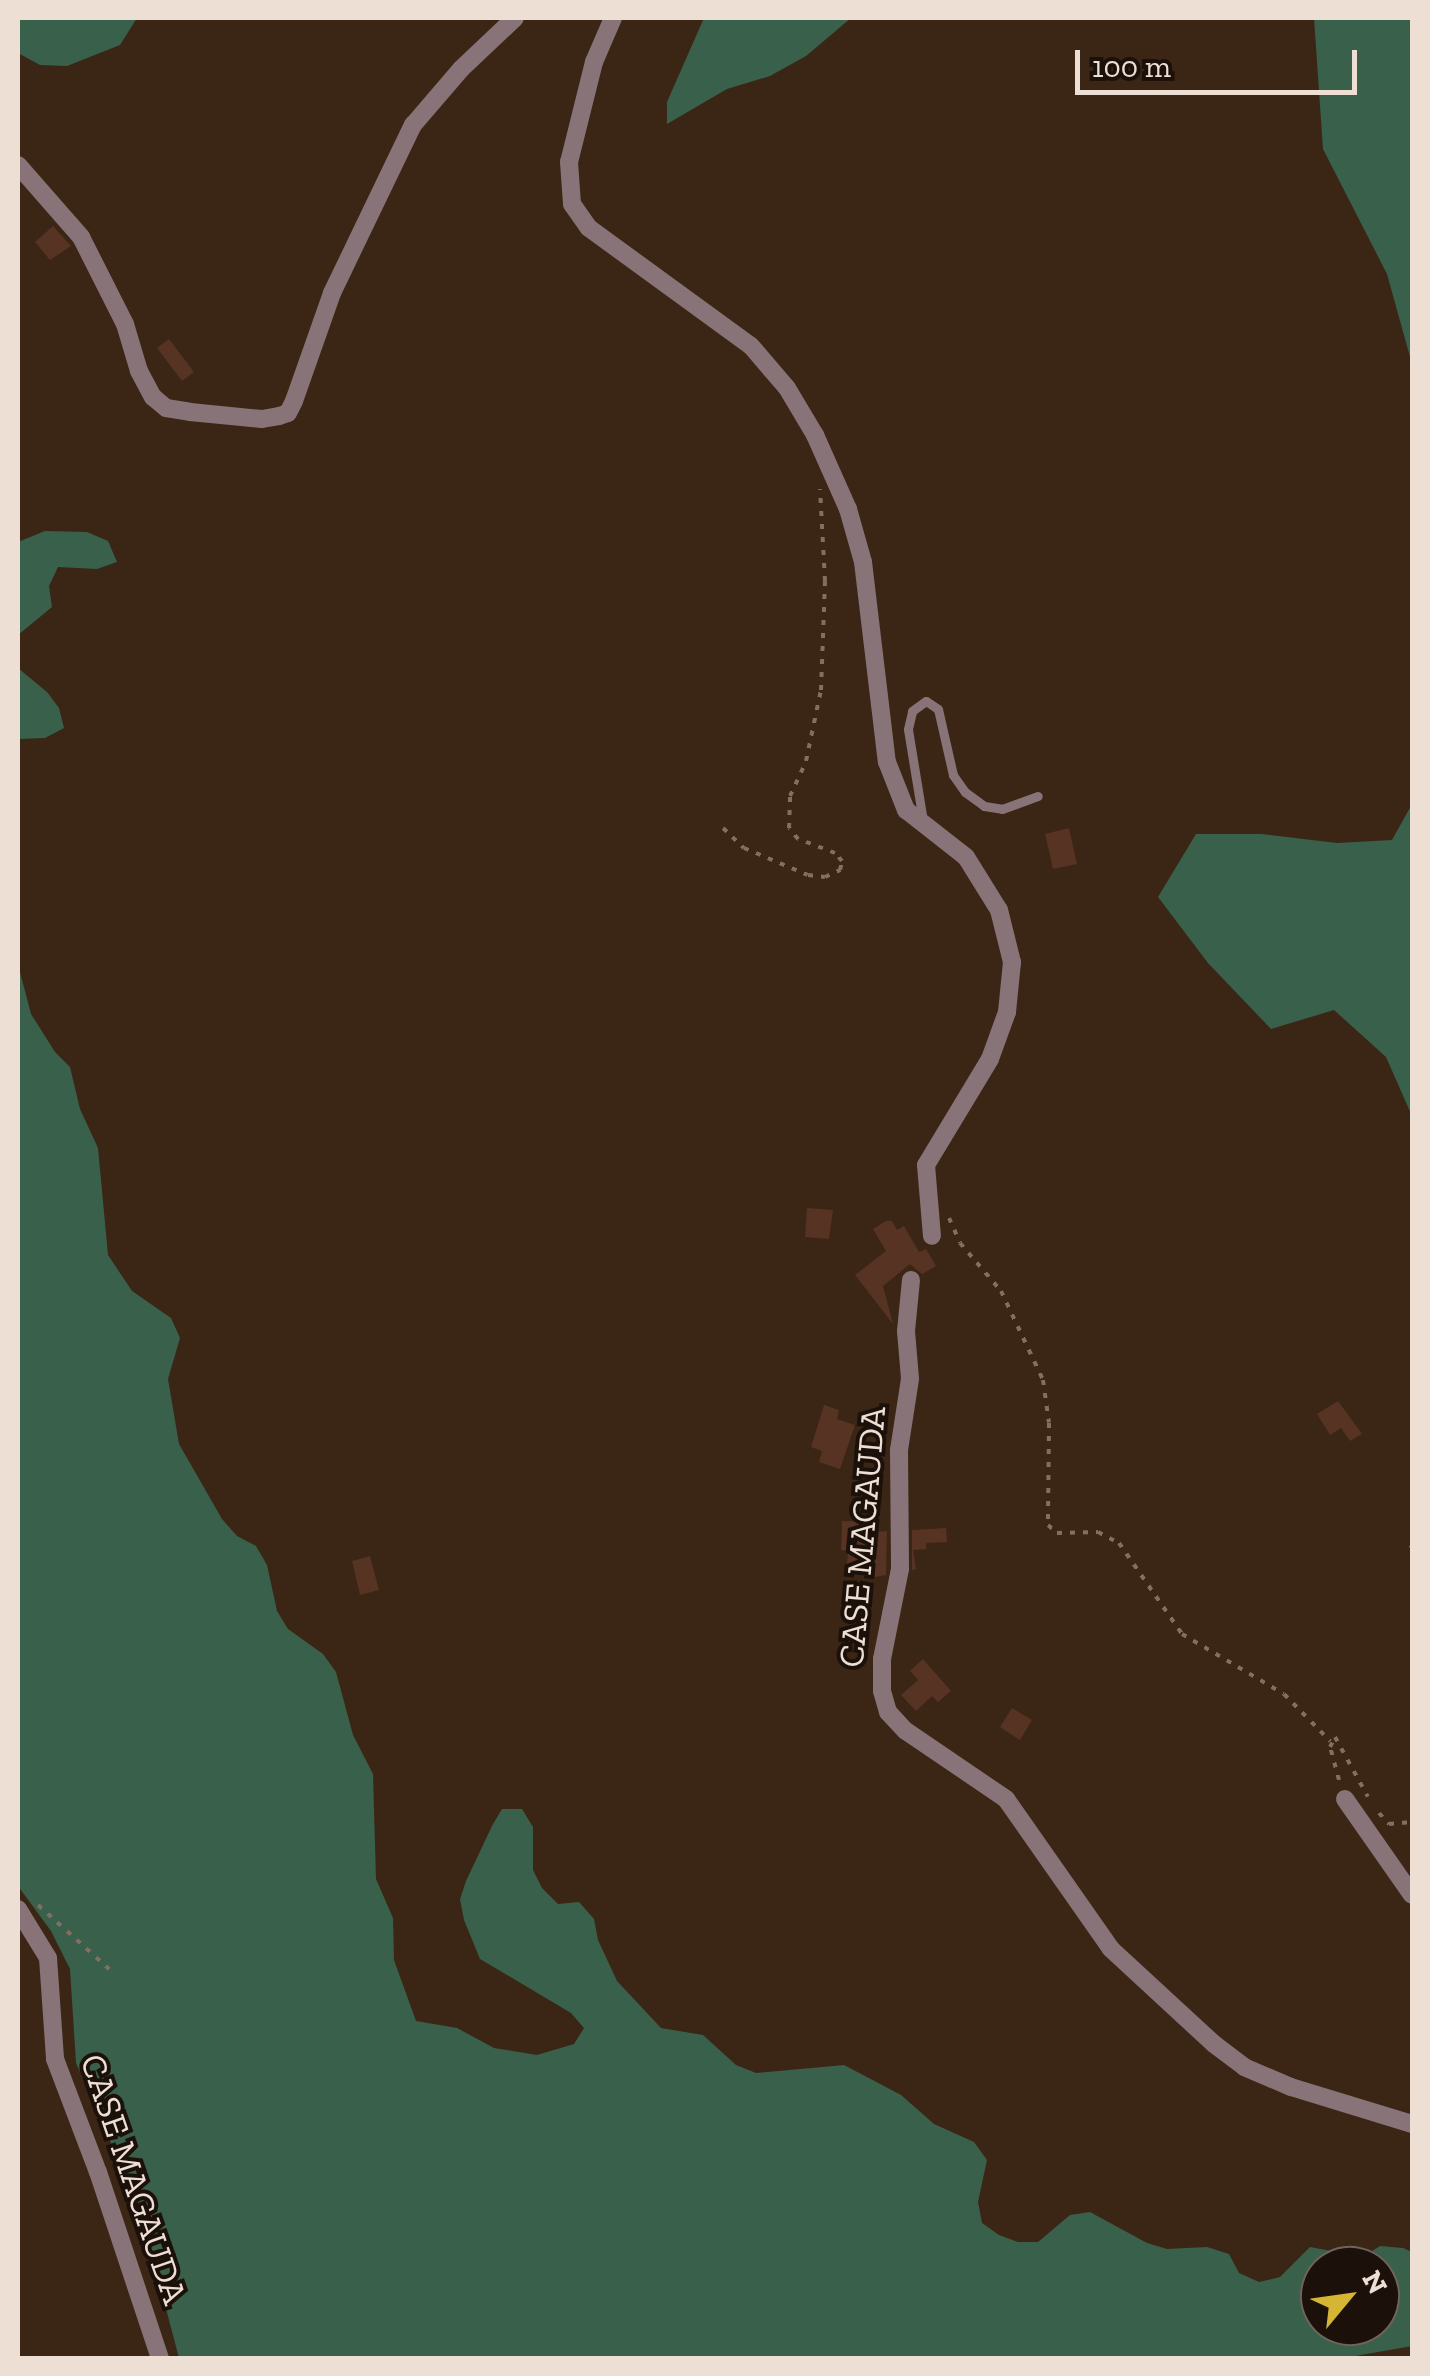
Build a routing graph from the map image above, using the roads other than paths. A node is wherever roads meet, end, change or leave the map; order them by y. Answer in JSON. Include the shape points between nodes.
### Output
{"nodes":[{"id":1,"x":515,"y":18,"type":"edge"},
{"id":2,"x":613,"y":18,"type":"edge"},
{"id":3,"x":18,"y":165,"type":"edge"},
{"id":4,"x":1038,"y":796,"type":"dead end"},
{"id":5,"x":924,"y":824,"type":"junction"},
{"id":6,"x":932,"y":1236,"type":"dead end"},
{"id":7,"x":911,"y":1280,"type":"dead end"},
{"id":8,"x":1346,"y":1799,"type":"road end"},
{"id":9,"x":1412,"y":1894,"type":"edge"},
{"id":10,"x":25,"y":1904,"type":"edge"},
{"id":11,"x":1412,"y":2124,"type":"edge"},
{"id":12,"x":160,"y":2358,"type":"edge"}],
"edges":[{"from":1,"to":3,"type":"street","via":[[413,125],[332,293],[294,400],[280,416],[190,412],[166,408],[154,397],[81,238]]},
{"from":2,"to":5,"type":"street","via":[[594,62],[569,162],[572,204],[589,228],[751,346],[786,388],[830,469],[863,562],[887,762],[906,810]]},
{"from":4,"to":5,"type":"lane","via":[[1002,809],[965,792],[953,775],[938,709],[926,701],[912,711],[908,729]]},
{"from":5,"to":6,"type":"street","via":[[966,857],[1000,910],[1012,962],[1007,1012],[990,1059],[926,1165]]},
{"from":7,"to":11,"type":"street","name":"CASE MAGAUDA","via":[[910,1378],[899,1450],[900,1569],[882,1659],[888,1712],[1006,1800],[1111,1949],[1214,2044],[1244,2067],[1291,2087]]},
{"from":8,"to":9,"type":"street"},
{"from":10,"to":12,"type":"street","name":"CASE MAGAUDA","via":[[48,1958],[55,2060]]}]}
